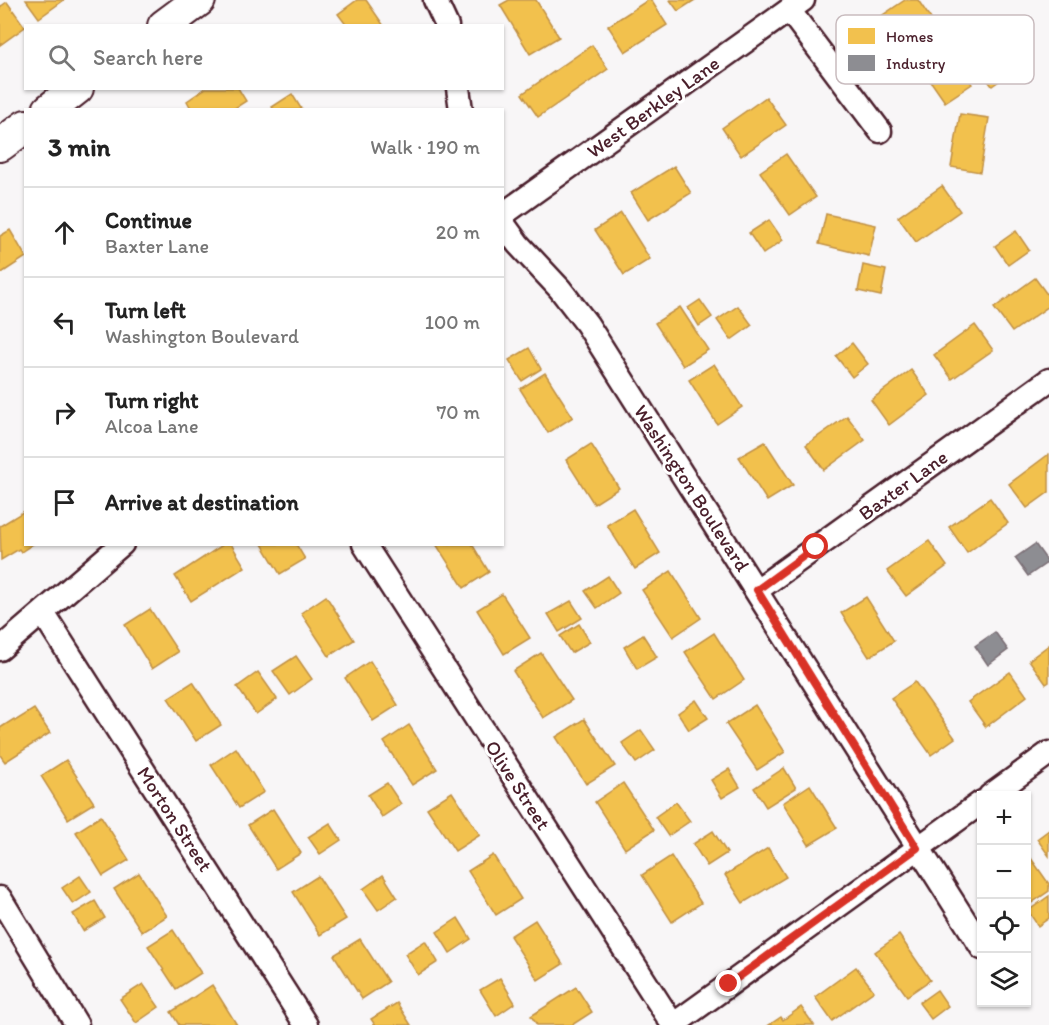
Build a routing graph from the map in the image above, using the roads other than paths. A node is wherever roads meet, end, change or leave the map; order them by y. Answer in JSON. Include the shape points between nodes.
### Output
{"nodes":[{"id":1,"x":199,"y":0,"type":"edge"},
{"id":2,"x":435,"y":0,"type":"edge"},
{"id":3,"x":796,"y":5,"type":"edge"},
{"id":4,"x":167,"y":24,"type":"edge"},
{"id":5,"x":446,"y":24,"type":"edge"},
{"id":6,"x":836,"y":65,"type":"edge"},
{"id":7,"x":849,"y":84,"type":"edge"},
{"id":8,"x":74,"y":90,"type":"edge"},
{"id":9,"x":458,"y":90,"type":"edge"},
{"id":10,"x":51,"y":108,"type":"edge"},
{"id":11,"x":461,"y":108,"type":"edge"},
{"id":12,"x":24,"y":127,"type":"edge"},
{"id":13,"x":880,"y":131,"type":"dead end"},
{"id":14,"x":0,"y":145,"type":"edge"},
{"id":15,"x":504,"y":214,"type":"edge"},
{"id":16,"x":504,"y":225,"type":"edge"},
{"id":17,"x":1049,"y":380,"type":"edge"},
{"id":18,"x":120,"y":546,"type":"edge"},
{"id":19,"x":365,"y":546,"type":"edge"},
{"id":20,"x":757,"y":590,"type":"junction"},
{"id":21,"x":43,"y":613,"type":"junction"},
{"id":22,"x":0,"y":649,"type":"edge"},
{"id":23,"x":1049,"y":753,"type":"edge"},
{"id":24,"x":996,"y":791,"type":"edge"},
{"id":25,"x":977,"y":805,"type":"edge"},
{"id":26,"x":917,"y":848,"type":"junction"},
{"id":27,"x":0,"y":898,"type":"edge"},
{"id":28,"x":8,"y":928,"type":"edge"},
{"id":29,"x":977,"y":942,"type":"edge"},
{"id":30,"x":77,"y":1025,"type":"edge"},
{"id":31,"x":306,"y":1025,"type":"edge"},
{"id":32,"x":673,"y":1025,"type":"edge"}],
"edges":[{"from":1,"to":4,"type":"street"},
{"from":2,"to":5,"type":"street"},
{"from":3,"to":6,"type":"street"},
{"from":3,"to":15,"type":"street","name":"West Berkley Lane"},
{"from":7,"to":13,"type":"street"},
{"from":8,"to":10,"type":"street"},
{"from":9,"to":11,"type":"street"},
{"from":12,"to":14,"type":"street"},
{"from":16,"to":20,"type":"street","name":"Washington Boulevard","via":[[587,324]]},
{"from":17,"to":20,"type":"street","name":"Baxter Lane"},
{"from":18,"to":21,"type":"street"},
{"from":19,"to":32,"type":"street","name":"Olive Street"},
{"from":20,"to":26,"type":"street","name":"Washington Boulevard"},
{"from":21,"to":22,"type":"street"},
{"from":21,"to":31,"type":"street","name":"Morton Street"},
{"from":23,"to":24,"type":"street"},
{"from":25,"to":26,"type":"street"},
{"from":26,"to":29,"type":"street","name":"Washington Boulevard"},
{"from":26,"to":32,"type":"street"},
{"from":27,"to":28,"type":"street"},
{"from":28,"to":30,"type":"street"}]}
